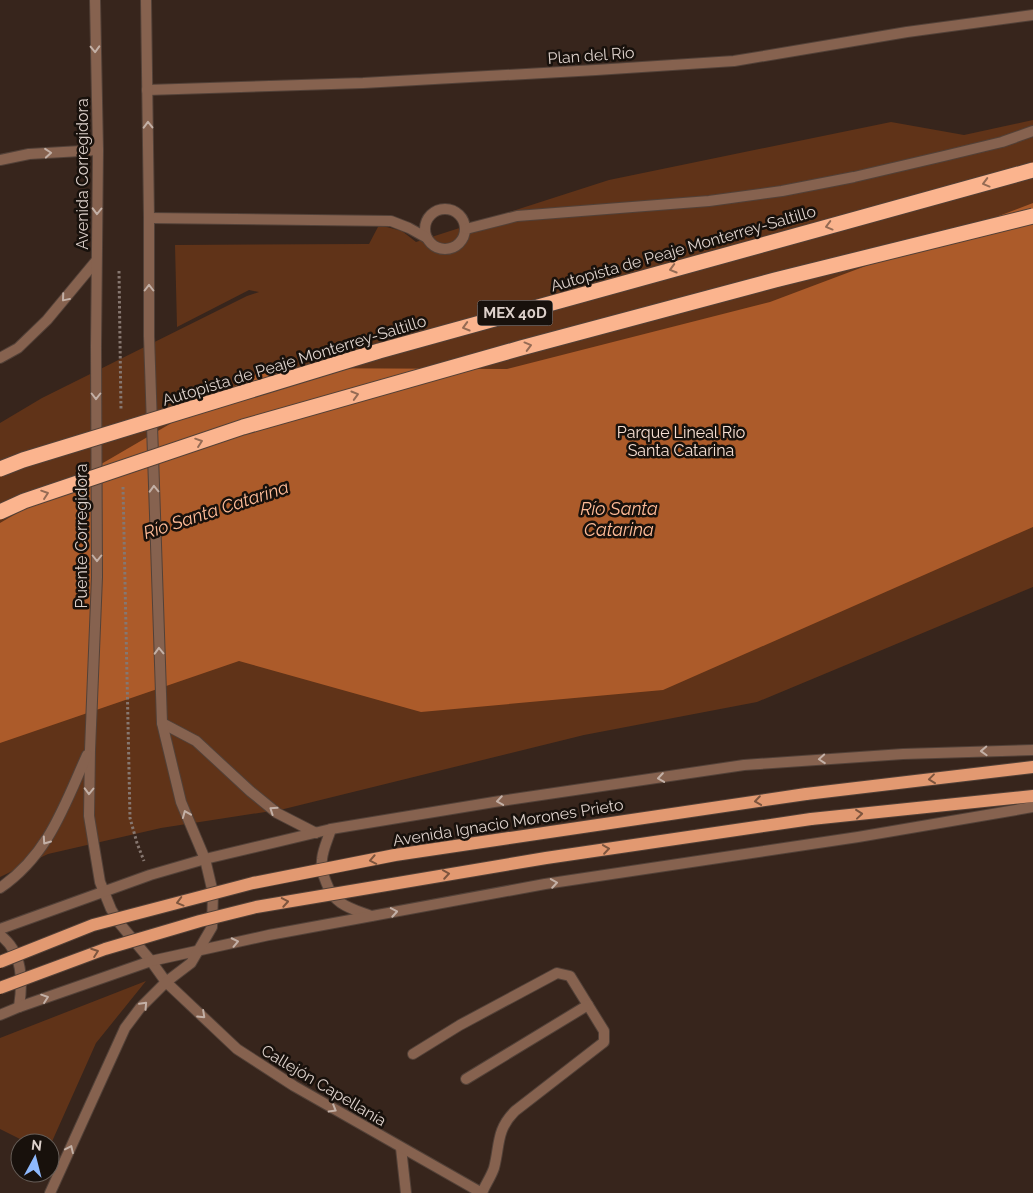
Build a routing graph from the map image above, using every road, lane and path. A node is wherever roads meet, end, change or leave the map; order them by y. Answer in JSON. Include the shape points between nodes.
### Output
{"nodes":[{"id":1,"x":95,"y":0,"type":"edge"},
{"id":2,"x":146,"y":0,"type":"edge"},
{"id":3,"x":1033,"y":15,"type":"edge"},
{"id":4,"x":147,"y":90,"type":"junction"},
{"id":5,"x":1033,"y":131,"type":"edge"},
{"id":6,"x":98,"y":150,"type":"junction"},
{"id":7,"x":0,"y":160,"type":"edge"},
{"id":8,"x":1033,"y":170,"type":"edge"},
{"id":9,"x":1033,"y":216,"type":"edge"},
{"id":10,"x":149,"y":218,"type":"junction"},
{"id":11,"x":466,"y":229,"type":"junction"},
{"id":12,"x":426,"y":238,"type":"junction"},
{"id":13,"x":96,"y":261,"type":"junction"},
{"id":14,"x":118,"y":272,"type":"dead end"},
{"id":15,"x":96,"y":347,"type":"joint"},
{"id":16,"x":0,"y":358,"type":"edge"},
{"id":17,"x":121,"y":414,"type":"dead end"},
{"id":18,"x":0,"y":469,"type":"edge"},
{"id":19,"x":123,"y":483,"type":"dead end"},
{"id":20,"x":0,"y":512,"type":"edge"},
{"id":21,"x":162,"y":723,"type":"junction"},
{"id":22,"x":90,"y":750,"type":"junction"},
{"id":23,"x":1033,"y":750,"type":"edge"},
{"id":24,"x":1033,"y":767,"type":"edge"},
{"id":25,"x":1033,"y":796,"type":"edge"},
{"id":26,"x":1033,"y":807,"type":"edge"},
{"id":27,"x":331,"y":829,"type":"junction"},
{"id":28,"x":316,"y":833,"type":"junction"},
{"id":29,"x":206,"y":859,"type":"junction"},
{"id":30,"x":150,"y":875,"type":"junction"},
{"id":31,"x":0,"y":888,"type":"edge"},
{"id":32,"x":105,"y":891,"type":"junction"},
{"id":33,"x":372,"y":916,"type":"junction"},
{"id":34,"x":0,"y":929,"type":"edge"},
{"id":35,"x":0,"y":935,"type":"edge"},
{"id":36,"x":200,"y":950,"type":"junction"},
{"id":37,"x":151,"y":961,"type":"junction"},
{"id":38,"x":0,"y":962,"type":"edge"},
{"id":39,"x":166,"y":982,"type":"junction"},
{"id":40,"x":0,"y":988,"type":"edge"},
{"id":41,"x":588,"y":1005,"type":"junction"},
{"id":42,"x":19,"y":1007,"type":"junction"},
{"id":43,"x":0,"y":1015,"type":"edge"},
{"id":44,"x":412,"y":1054,"type":"dead end"},
{"id":45,"x":466,"y":1079,"type":"dead end"},
{"id":46,"x":401,"y":1148,"type":"junction"},
{"id":47,"x":50,"y":1193,"type":"edge"},
{"id":48,"x":406,"y":1193,"type":"edge"},
{"id":49,"x":482,"y":1193,"type":"edge"}],
"edges":[{"from":1,"to":6,"type":"street","name":"Avenida Corregidora","one_way":true},
{"from":2,"to":4,"type":"street"},
{"from":3,"to":4,"type":"street","name":"Plan del Río","via":[[734,61],[373,82]]},
{"from":10,"to":4,"type":"street","one_way":true},
{"from":5,"to":11,"type":"street","via":[[944,156],[782,191],[518,216]]},
{"from":7,"to":6,"type":"street","one_way":true,"via":[[29,154]]},
{"from":6,"to":13,"type":"street","name":"Avenida Corregidora","one_way":true},
{"from":8,"to":18,"type":"highway","name":"Autopista de Peaje Monterrey-Saltillo","number":"MEX 40D","one_way":true,"bridge":true,"via":[[379,351]]},
{"from":20,"to":9,"type":"highway","number":"MEX 40D","one_way":true,"bridge":true,"via":[[262,421],[756,285]]},
{"from":10,"to":12,"type":"street","via":[[391,221]]},
{"from":21,"to":10,"type":"street","one_way":true,"bridge":true,"via":[[149,336]]},
{"from":11,"to":12,"type":"street","via":[[458,245],[450,249],[440,249]]},
{"from":11,"to":12,"type":"street","via":[[458,213],[440,209],[427,220]]},
{"from":13,"to":15,"type":"street","name":"Avenida Corregidora"},
{"from":13,"to":16,"type":"street","one_way":true,"via":[[46,320],[18,348]]},
{"from":14,"to":17,"type":"path"},
{"from":15,"to":22,"type":"street","name":"Puente Corregidora","one_way":true,"bridge":true,"via":[[97,577]]},
{"from":19,"to":30,"type":"path","via":[[130,818]]},
{"from":28,"to":21,"type":"street","one_way":true,"via":[[270,808],[196,741]]},
{"from":29,"to":21,"type":"street","one_way":true,"via":[[181,802]]},
{"from":22,"to":31,"type":"street","one_way":true,"via":[[53,831],[29,863]]},
{"from":22,"to":32,"type":"street","one_way":true,"via":[[89,816],[100,882]]},
{"from":23,"to":27,"type":"street","name":"Avenida Ignacio Morones Prieto","one_way":true,"via":[[903,754],[744,765]]},
{"from":24,"to":38,"type":"main road","name":"Avenida Ignacio Morones Prieto","one_way":true,"bridge":true,"via":[[806,794],[395,855],[253,883],[94,925]]},
{"from":40,"to":25,"type":"main road","one_way":true,"bridge":true,"via":[[105,949],[256,907],[546,858],[811,819]]},
{"from":33,"to":26,"type":"street","one_way":true,"via":[[545,884]]},
{"from":27,"to":28,"type":"street","name":"Avenida Ignacio Morones Prieto"},
{"from":27,"to":33,"type":"street","via":[[322,860],[327,886],[334,898],[347,907]]},
{"from":28,"to":29,"type":"street","name":"Avenida Ignacio Morones Prieto"},
{"from":29,"to":30,"type":"street","name":"Avenida Ignacio Morones Prieto"},
{"from":29,"to":36,"type":"street","via":[[213,893],[212,928]]},
{"from":30,"to":32,"type":"street","name":"Avenida Ignacio Morones Prieto"},
{"from":32,"to":34,"type":"street","name":"Avenida Ignacio Morones Prieto"},
{"from":32,"to":37,"type":"street","via":[[120,924]]},
{"from":36,"to":33,"type":"street","one_way":true},
{"from":35,"to":42,"type":"street","via":[[8,940],[16,953],[22,988]]},
{"from":36,"to":37,"type":"street"},
{"from":36,"to":39,"type":"street","via":[[191,963]]},
{"from":37,"to":39,"type":"street"},
{"from":42,"to":37,"type":"street","one_way":true},
{"from":39,"to":46,"type":"street","name":"Callejón Capellanía","one_way":true,"via":[[237,1048],[294,1086]]},
{"from":47,"to":39,"type":"street","one_way":true,"via":[[125,1028]]},
{"from":41,"to":44,"type":"street","via":[[570,976],[556,973]]},
{"from":41,"to":45,"type":"street"},
{"from":41,"to":49,"type":"street","via":[[604,1031],[604,1042],[506,1120],[500,1133],[494,1169]]},
{"from":42,"to":43,"type":"street"},
{"from":46,"to":48,"type":"street"},
{"from":46,"to":49,"type":"street","name":"Callejón Capellanía"}]}
